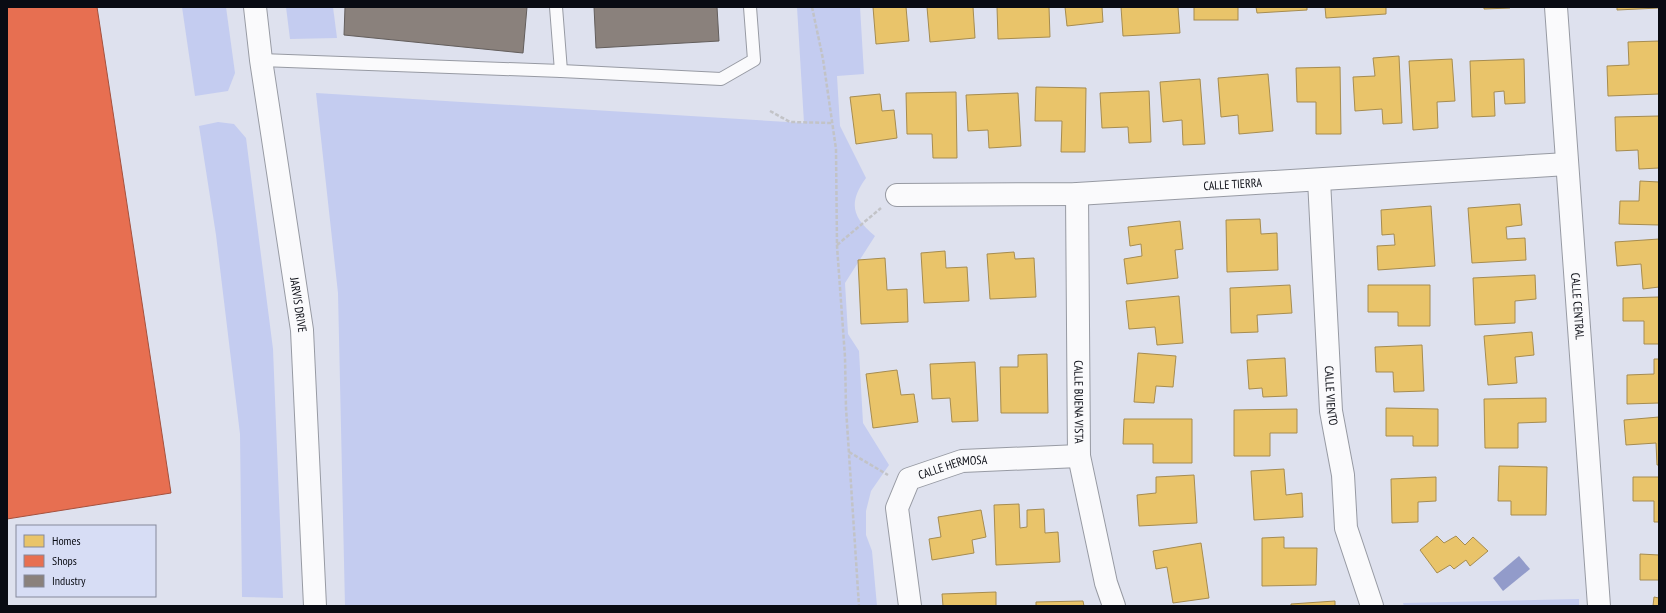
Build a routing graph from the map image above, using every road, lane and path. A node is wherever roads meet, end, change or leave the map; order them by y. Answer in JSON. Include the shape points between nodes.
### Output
{"nodes":[{"id":1,"x":255,"y":7,"type":"edge"},
{"id":2,"x":556,"y":7,"type":"edge"},
{"id":3,"x":750,"y":7,"type":"edge"},
{"id":4,"x":812,"y":7,"type":"edge"},
{"id":5,"x":1556,"y":7,"type":"edge"},
{"id":6,"x":261,"y":60,"type":"junction"},
{"id":7,"x":560,"y":71,"type":"junction"},
{"id":8,"x":770,"y":111,"type":"dead end"},
{"id":9,"x":832,"y":123,"type":"junction"},
{"id":10,"x":1568,"y":164,"type":"junction"},
{"id":11,"x":1319,"y":180,"type":"junction"},
{"id":12,"x":1077,"y":194,"type":"junction"},
{"id":13,"x":897,"y":195,"type":"joint"},
{"id":14,"x":837,"y":246,"type":"junction"},
{"id":15,"x":849,"y":452,"type":"junction"},
{"id":16,"x":1079,"y":456,"type":"junction"},
{"id":17,"x":906,"y":486,"type":"junction"},
{"id":18,"x":315,"y":606,"type":"edge"},
{"id":19,"x":859,"y":606,"type":"edge"},
{"id":20,"x":910,"y":606,"type":"edge"},
{"id":21,"x":1114,"y":606,"type":"edge"},
{"id":22,"x":1372,"y":606,"type":"edge"},
{"id":23,"x":1599,"y":606,"type":"edge"}],
"edges":[{"from":1,"to":6,"type":"street","name":"JARVIS DRIVE"},
{"from":2,"to":7,"type":"lane"},
{"from":3,"to":7,"type":"lane","via":[[754,60],[721,79]]},
{"from":4,"to":9,"type":"path","via":[[823,59]]},
{"from":5,"to":10,"type":"street","name":"CALLE CENTRAL"},
{"from":6,"to":7,"type":"lane"},
{"from":6,"to":18,"type":"street","name":"JARVIS DRIVE","via":[[302,330]]},
{"from":8,"to":9,"type":"path","via":[[790,122]]},
{"from":9,"to":14,"type":"path","via":[[836,149]]},
{"from":10,"to":11,"type":"street","name":"CALLE TIERRA"},
{"from":10,"to":23,"type":"street","name":"CALLE CENTRAL"},
{"from":11,"to":12,"type":"street","name":"CALLE TIERRA"},
{"from":11,"to":22,"type":"street","name":"CALLE VIENTO","via":[[1331,411],[1343,475],[1346,528]]},
{"from":12,"to":13,"type":"street","name":"CALLE TIERRA"},
{"from":12,"to":16,"type":"street","name":"CALLE BUENA VISTA"},
{"from":13,"to":14,"type":"path"},
{"from":14,"to":15,"type":"path"},
{"from":15,"to":17,"type":"path"},
{"from":15,"to":19,"type":"path"},
{"from":16,"to":17,"type":"street","name":"CALLE HERMOSA","via":[[962,461],[909,479]]},
{"from":16,"to":21,"type":"street","name":"CALLE BUENA VISTA","via":[[1106,583]]},
{"from":17,"to":20,"type":"street","name":"CALLE HERMOSA","via":[[897,508]]}]}
